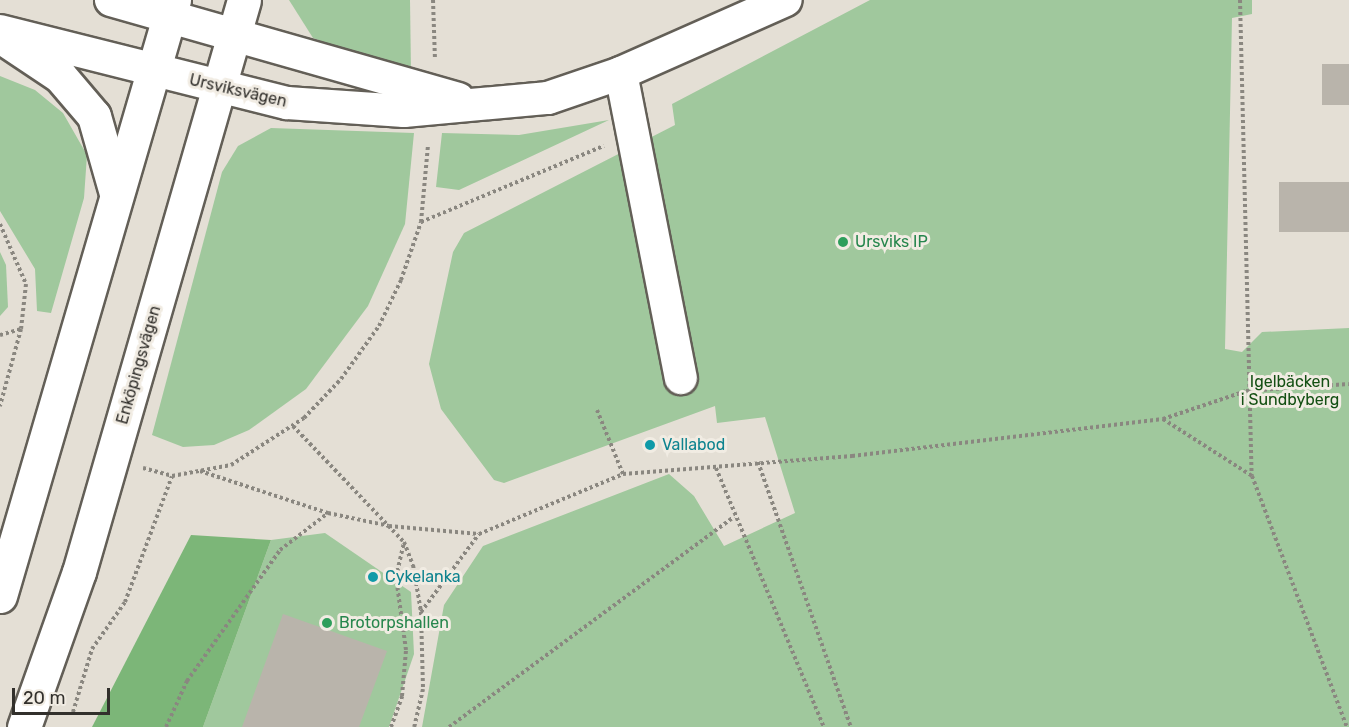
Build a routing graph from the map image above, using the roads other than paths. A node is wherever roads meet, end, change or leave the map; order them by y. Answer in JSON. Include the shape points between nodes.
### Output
{"nodes":[{"id":1,"x":111,"y":0,"type":"edge"},
{"id":2,"x":244,"y":0,"type":"edge"},
{"id":3,"x":776,"y":2,"type":"edge"},
{"id":4,"x":171,"y":9,"type":"edge"},
{"id":5,"x":0,"y":33,"type":"edge"},
{"id":6,"x":233,"y":38,"type":"junction"},
{"id":7,"x":154,"y":70,"type":"junction"},
{"id":8,"x":621,"y":73,"type":"junction"},
{"id":9,"x":219,"y":88,"type":"junction"},
{"id":10,"x":482,"y":105,"type":"junction"},
{"id":11,"x":116,"y":198,"type":"junction"},
{"id":12,"x":681,"y":378,"type":"dead end"},
{"id":13,"x":0,"y":596,"type":"edge"},
{"id":14,"x":24,"y":727,"type":"edge"}],
"edges":[{"from":1,"to":4,"type":"street","name":"Ursviksvägen"},
{"from":2,"to":6,"type":"main road","name":"Enköpingsvägen"},
{"from":3,"to":8,"type":"street","name":"Ursviksvägen"},
{"from":4,"to":6,"type":"street","name":"Ursviksvägen"},
{"from":4,"to":7,"type":"main road"},
{"from":5,"to":7,"type":"street","name":"Ursviksvägen"},
{"from":5,"to":11,"type":"main road","via":[[60,76],[94,116]]},
{"from":6,"to":9,"type":"main road","name":"Enköpingsvägen"},
{"from":6,"to":10,"type":"street","name":"Ursviksvägen"},
{"from":7,"to":9,"type":"street","name":"Ursviksvägen"},
{"from":7,"to":11,"type":"main road"},
{"from":8,"to":10,"type":"street","name":"Ursviksvägen","via":[[548,98]]},
{"from":8,"to":12,"type":"street"},
{"from":9,"to":10,"type":"street","name":"Ursviksvägen","via":[[287,103],[404,111]]},
{"from":9,"to":14,"type":"main road","name":"Enköpingsvägen","via":[[79,572]]},
{"from":11,"to":13,"type":"main road"}]}
